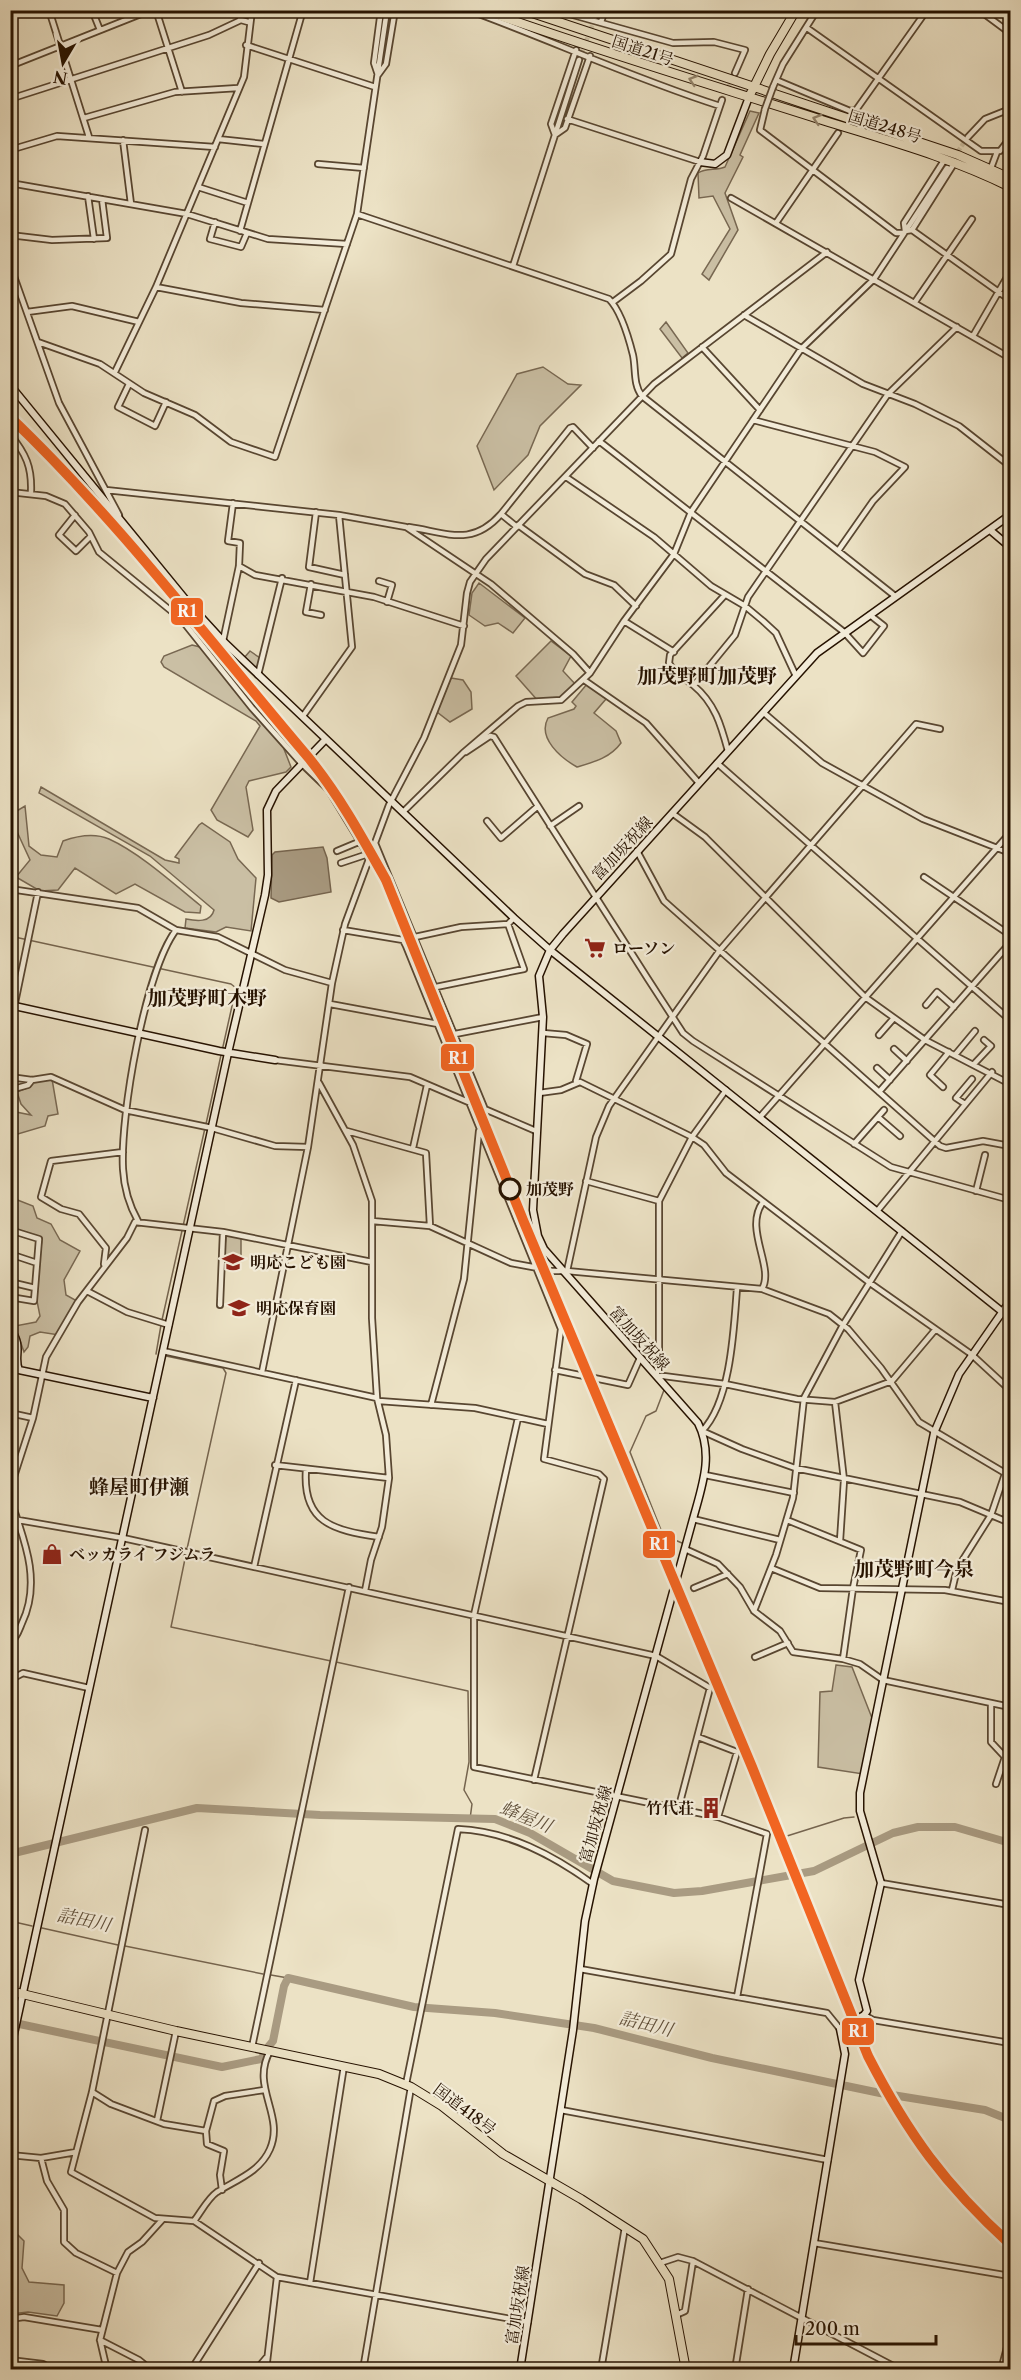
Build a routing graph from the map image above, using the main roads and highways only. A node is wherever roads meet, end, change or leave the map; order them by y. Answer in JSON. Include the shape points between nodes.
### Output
{"nodes":[{"id":1,"x":483,"y":10,"type":"edge"},
{"id":2,"x":523,"y":10,"type":"edge"},
{"id":3,"x":796,"y":10,"type":"edge"},
{"id":4,"x":754,"y":87,"type":"junction"},
{"id":5,"x":749,"y":97,"type":"junction"},
{"id":6,"x":1011,"y":178,"type":"edge"},
{"id":7,"x":1011,"y":188,"type":"edge"},
{"id":8,"x":10,"y":1991,"type":"edge"},
{"id":9,"x":683,"y":2368,"type":"edge"}],
"edges":[{"from":5,"to":1,"type":"highway","name":"国道21号","one_way":true},
{"from":2,"to":4,"type":"highway","name":"国道21号"},
{"from":3,"to":4,"type":"highway"},
{"from":4,"to":5,"type":"highway"},
{"from":4,"to":6,"type":"highway","name":"国道248号"},
{"from":7,"to":5,"type":"highway","name":"国道248号","one_way":true,"via":[[956,162]]},
{"from":8,"to":9,"type":"highway","name":"国道418号","via":[[344,2066],[409,2086],[442,2106],[503,2154],[643,2239],[669,2279]]}]}
